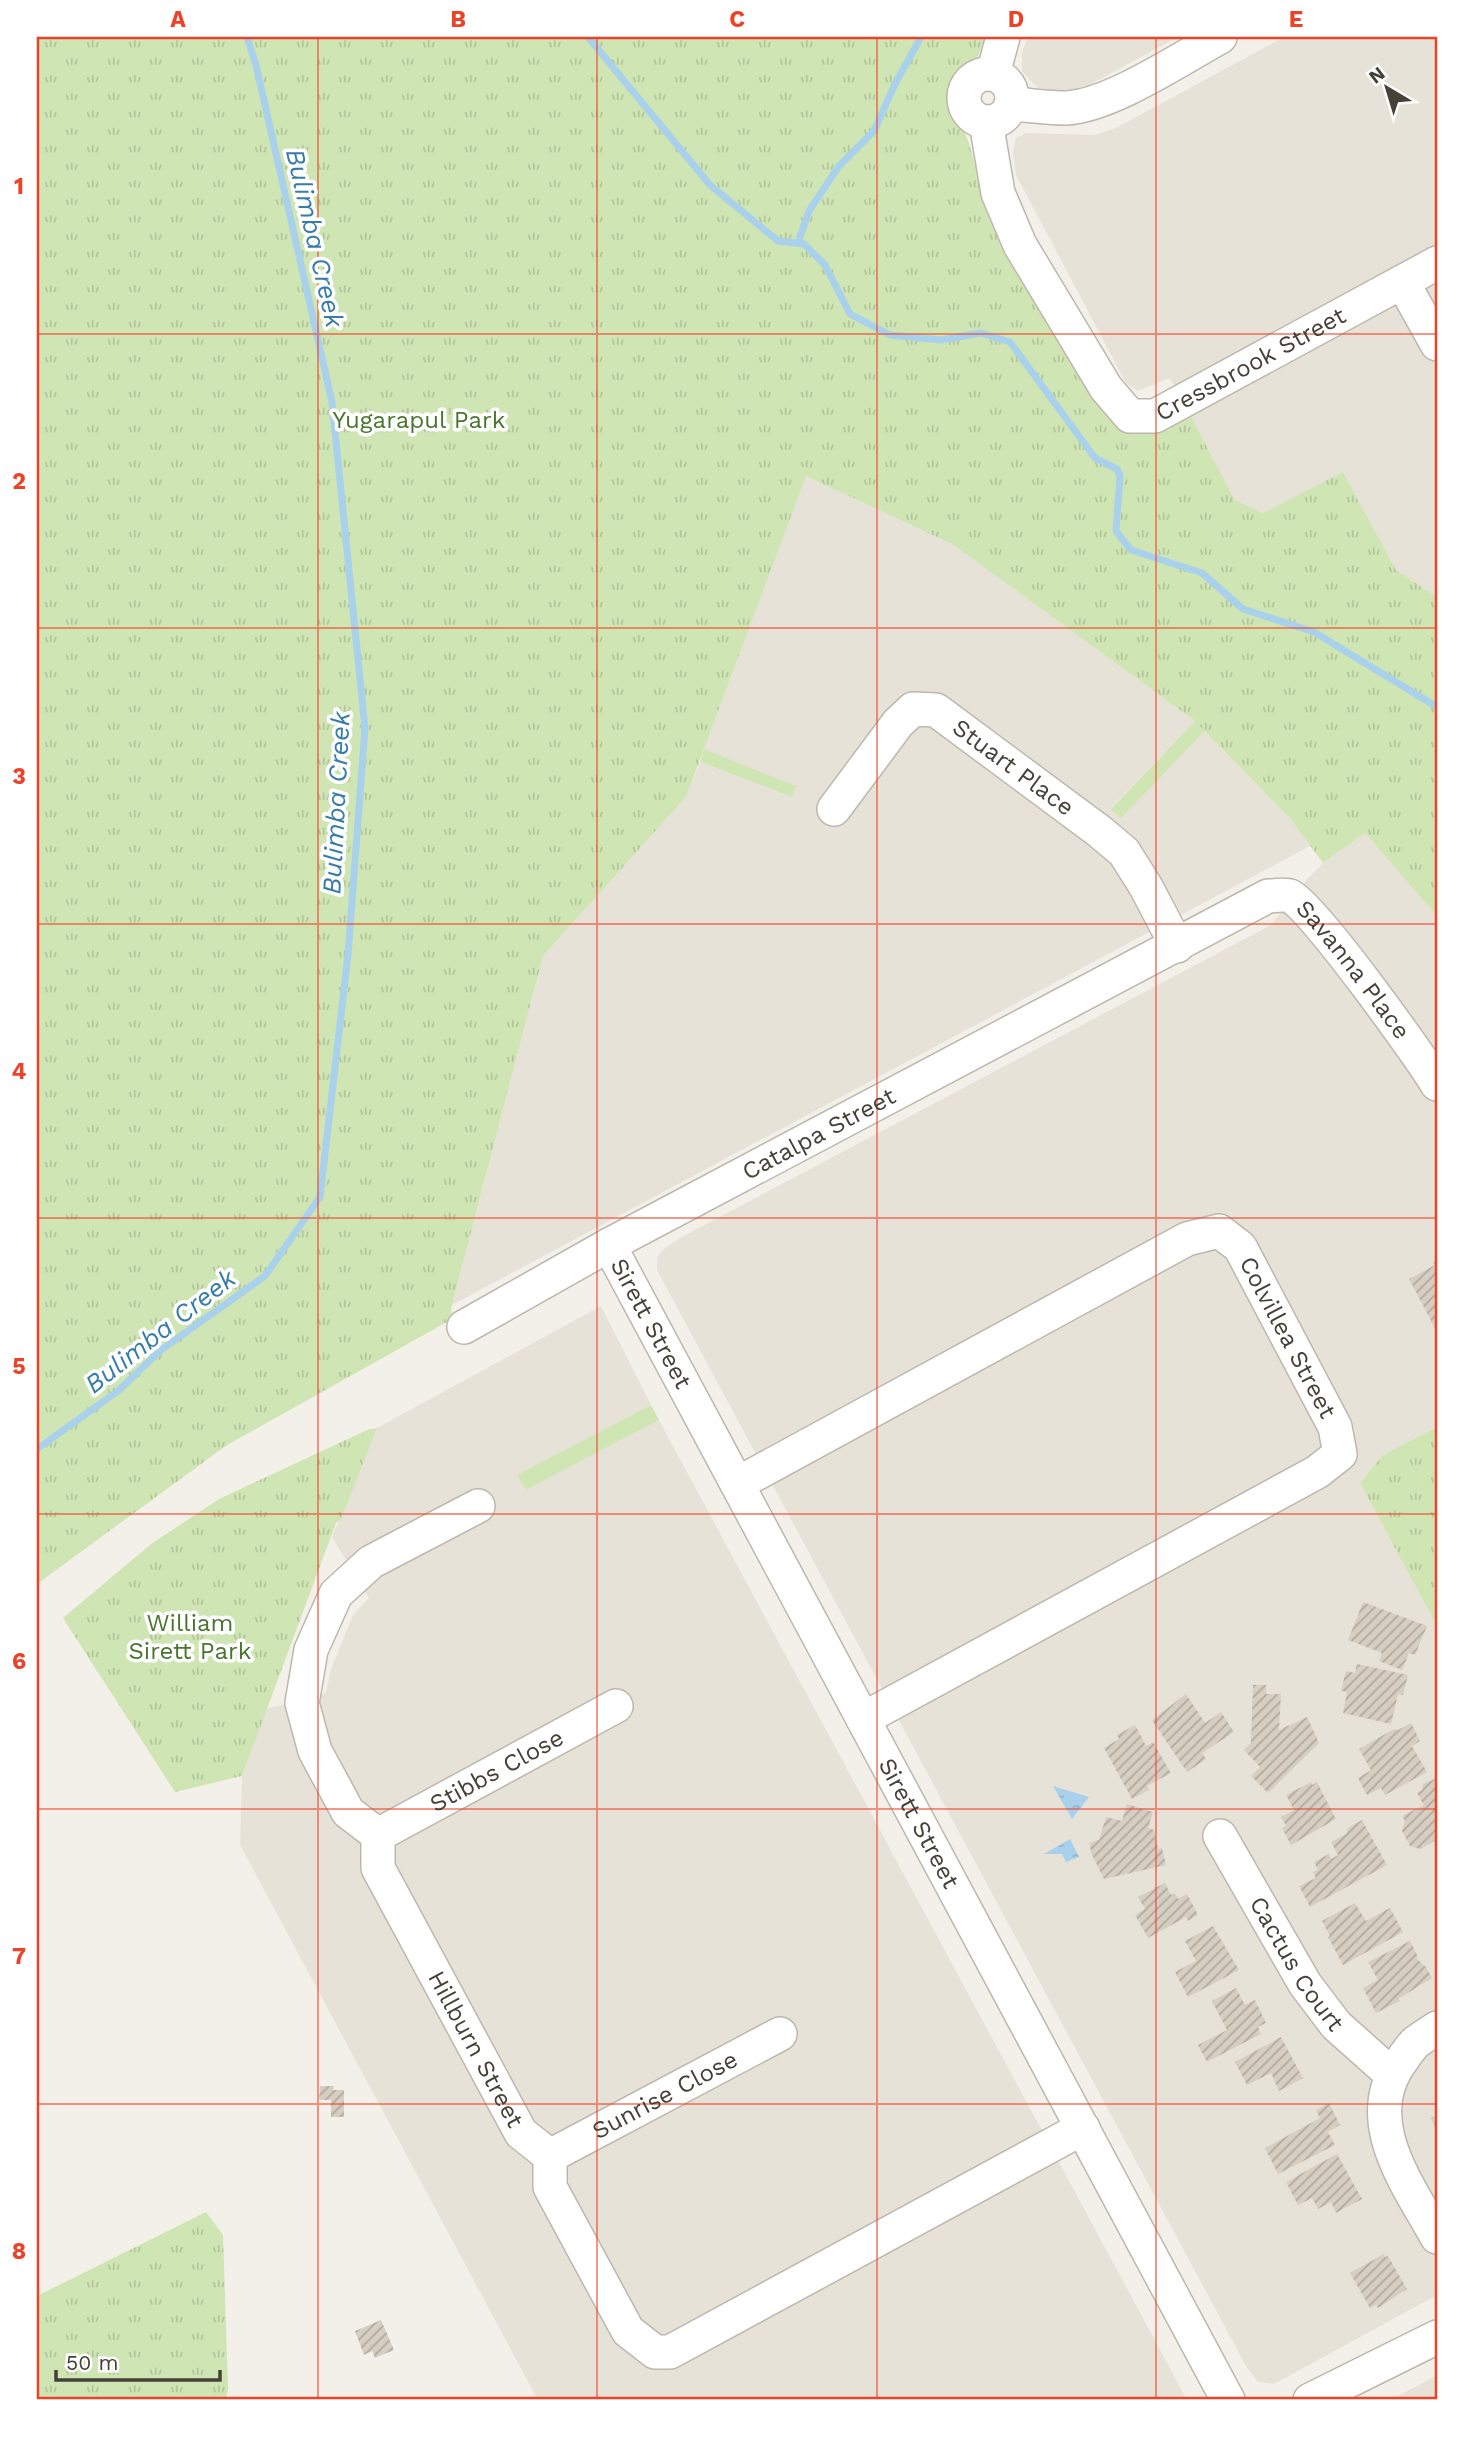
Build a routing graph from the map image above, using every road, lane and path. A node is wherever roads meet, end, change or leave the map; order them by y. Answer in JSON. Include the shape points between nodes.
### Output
{"nodes":[{"id":1,"x":1003,"y":37,"type":"edge"},
{"id":2,"x":1220,"y":37,"type":"edge"},
{"id":3,"x":999,"y":113,"type":"junction"},
{"id":4,"x":1437,"y":263,"type":"edge"},
{"id":5,"x":1404,"y":283,"type":"junction"},
{"id":6,"x":1437,"y":344,"type":"edge"},
{"id":7,"x":834,"y":809,"type":"dead end"},
{"id":8,"x":1177,"y":946,"type":"junction"},
{"id":9,"x":1437,"y":1084,"type":"edge"},
{"id":10,"x":609,"y":1245,"type":"junction"},
{"id":11,"x":464,"y":1327,"type":"dead end"},
{"id":12,"x":737,"y":1483,"type":"junction"},
{"id":13,"x":478,"y":1506,"type":"dead end"},
{"id":14,"x":616,"y":1706,"type":"dead end"},
{"id":15,"x":863,"y":1719,"type":"junction"},
{"id":16,"x":378,"y":1835,"type":"junction"},
{"id":17,"x":1220,"y":1836,"type":"dead end"},
{"id":18,"x":1437,"y":2028,"type":"edge"},
{"id":19,"x":780,"y":2034,"type":"dead end"},
{"id":20,"x":1391,"y":2074,"type":"junction"},
{"id":21,"x":1083,"y":2128,"type":"junction"},
{"id":22,"x":550,"y":2156,"type":"junction"},
{"id":23,"x":1437,"y":2237,"type":"edge"},
{"id":24,"x":1437,"y":2337,"type":"edge"},
{"id":25,"x":1228,"y":2400,"type":"edge"},
{"id":26,"x":1310,"y":2400,"type":"edge"}],
"edges":[{"from":1,"to":3,"type":"street","via":[[993,74],[974,78],[964,94],[969,113]]},
{"from":2,"to":3,"type":"street","via":[[1115,95],[1066,108]]},
{"from":3,"to":5,"type":"street","name":"Cressbrook Street","via":[[998,193],[1020,245],[1106,388],[1130,416],[1155,416]]},
{"from":4,"to":5,"type":"street","name":"Cressbrook Street"},
{"from":5,"to":6,"type":"street"},
{"from":7,"to":8,"type":"street","name":"Stuart Place","via":[[898,723],[914,709],[936,710],[1124,852]]},
{"from":8,"to":9,"type":"street","name":"Savanna Place","via":[[1268,896],[1290,896],[1312,916]]},
{"from":8,"to":10,"type":"street","name":"Catalpa Street"},
{"from":10,"to":11,"type":"street","name":"Catalpa Street"},
{"from":10,"to":12,"type":"street","name":"Sirett Street"},
{"from":12,"to":15,"type":"street","name":"Sirett Street"},
{"from":12,"to":15,"type":"street","name":"Colvillea Street","via":[[1187,1238],[1219,1231],[1240,1247],[1247,1259],[1335,1427],[1340,1454],[1317,1472]]},
{"from":13,"to":16,"type":"street","via":[[371,1562],[336,1594],[311,1650],[302,1703],[314,1751],[348,1812]]},
{"from":14,"to":16,"type":"street","name":"Stibbs Close"},
{"from":15,"to":21,"type":"street","name":"Sirett Street"},
{"from":16,"to":22,"type":"street","name":"Hillburn Street","via":[[378,1868],[521,2133]]},
{"from":17,"to":20,"type":"street","name":"Cactus Court","via":[[1304,1984],[1336,2025]]},
{"from":18,"to":20,"type":"street","via":[[1413,2045]]},
{"from":19,"to":22,"type":"street","name":"Sunrise Close"},
{"from":20,"to":23,"type":"street","via":[[1383,2104],[1385,2132]]},
{"from":21,"to":22,"type":"street","via":[[670,2353],[655,2352],[628,2330],[550,2187]]},
{"from":21,"to":25,"type":"street","name":"Sirett Street"},
{"from":24,"to":26,"type":"street"}]}
